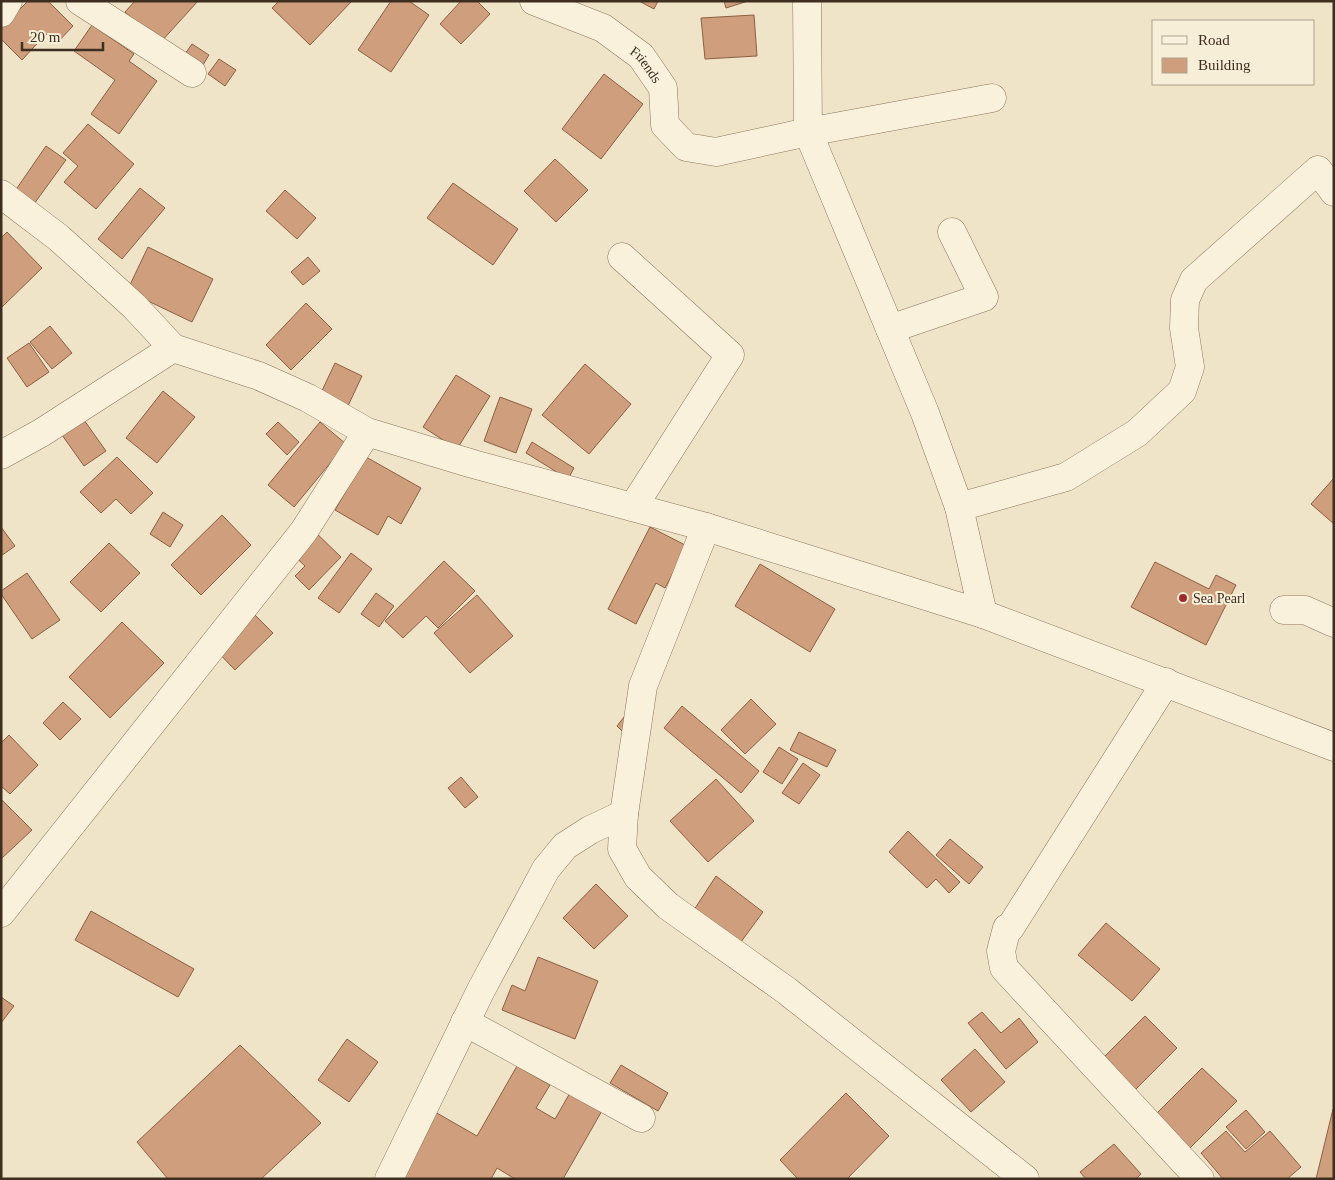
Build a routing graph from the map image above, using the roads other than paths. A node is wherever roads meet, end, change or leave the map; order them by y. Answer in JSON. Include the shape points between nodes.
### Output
{"nodes":[{"id":1,"x":8,"y":1,"type":"edge"},
{"id":2,"x":80,"y":1,"type":"edge"},
{"id":3,"x":534,"y":1,"type":"edge"},
{"id":4,"x":807,"y":1,"type":"edge"},
{"id":5,"x":1,"y":13,"type":"edge"},
{"id":6,"x":192,"y":74,"type":"dead end"},
{"id":7,"x":992,"y":98,"type":"dead end"},
{"id":8,"x":808,"y":132,"type":"junction"},
{"id":9,"x":1334,"y":192,"type":"edge"},
{"id":10,"x":1,"y":194,"type":"edge"},
{"id":11,"x":952,"y":232,"type":"dead end"},
{"id":12,"x":622,"y":257,"type":"dead end"},
{"id":13,"x":890,"y":329,"type":"junction"},
{"id":14,"x":173,"y":348,"type":"junction"},
{"id":15,"x":367,"y":432,"type":"junction"},
{"id":16,"x":1,"y":455,"type":"edge"},
{"id":17,"x":633,"y":507,"type":"junction"},
{"id":18,"x":959,"y":508,"type":"junction"},
{"id":19,"x":706,"y":527,"type":"junction"},
{"id":20,"x":1284,"y":610,"type":"dead end"},
{"id":21,"x":983,"y":614,"type":"junction"},
{"id":22,"x":1334,"y":623,"type":"edge"},
{"id":23,"x":1166,"y":682,"type":"junction"},
{"id":24,"x":1334,"y":747,"type":"edge"},
{"id":25,"x":624,"y":814,"type":"junction"},
{"id":26,"x":1,"y":913,"type":"edge"},
{"id":27,"x":466,"y":1022,"type":"junction"},
{"id":28,"x":641,"y":1118,"type":"dead end"},
{"id":29,"x":389,"y":1179,"type":"edge"},
{"id":30,"x":1025,"y":1179,"type":"edge"},
{"id":31,"x":1200,"y":1179,"type":"edge"}],
"edges":[{"from":1,"to":5,"type":"street"},
{"from":2,"to":6,"type":"street"},
{"from":3,"to":8,"type":"street","name":"Friends","via":[[603,28],[641,56],[663,88],[665,125],[686,147],[716,152]]},
{"from":4,"to":8,"type":"street"},
{"from":7,"to":8,"type":"street","name":"Friends"},
{"from":8,"to":13,"type":"street"},
{"from":9,"to":18,"type":"street","via":[[1318,170],[1194,280],[1184,300],[1190,367],[1182,390],[1137,432],[1066,477]]},
{"from":10,"to":14,"type":"street","via":[[59,238],[134,306]]},
{"from":11,"to":13,"type":"street","via":[[984,297]]},
{"from":12,"to":17,"type":"street","via":[[730,355]]},
{"from":13,"to":18,"type":"street"},
{"from":14,"to":15,"type":"street","via":[[259,376],[308,398]]},
{"from":14,"to":16,"type":"street"},
{"from":15,"to":17,"type":"street"},
{"from":15,"to":26,"type":"street","via":[[304,531]]},
{"from":17,"to":19,"type":"street"},
{"from":18,"to":21,"type":"street"},
{"from":19,"to":21,"type":"street"},
{"from":19,"to":25,"type":"street","via":[[643,686]]},
{"from":20,"to":22,"type":"street","via":[[1305,610]]},
{"from":21,"to":23,"type":"street"},
{"from":23,"to":24,"type":"street"},
{"from":23,"to":31,"type":"street","via":[[1008,928],[1001,951],[1004,968]]},
{"from":25,"to":27,"type":"street","via":[[565,846],[546,869]]},
{"from":25,"to":30,"type":"street","via":[[622,849],[638,878],[668,906],[787,991]]},
{"from":27,"to":28,"type":"street"},
{"from":27,"to":29,"type":"street"}]}
